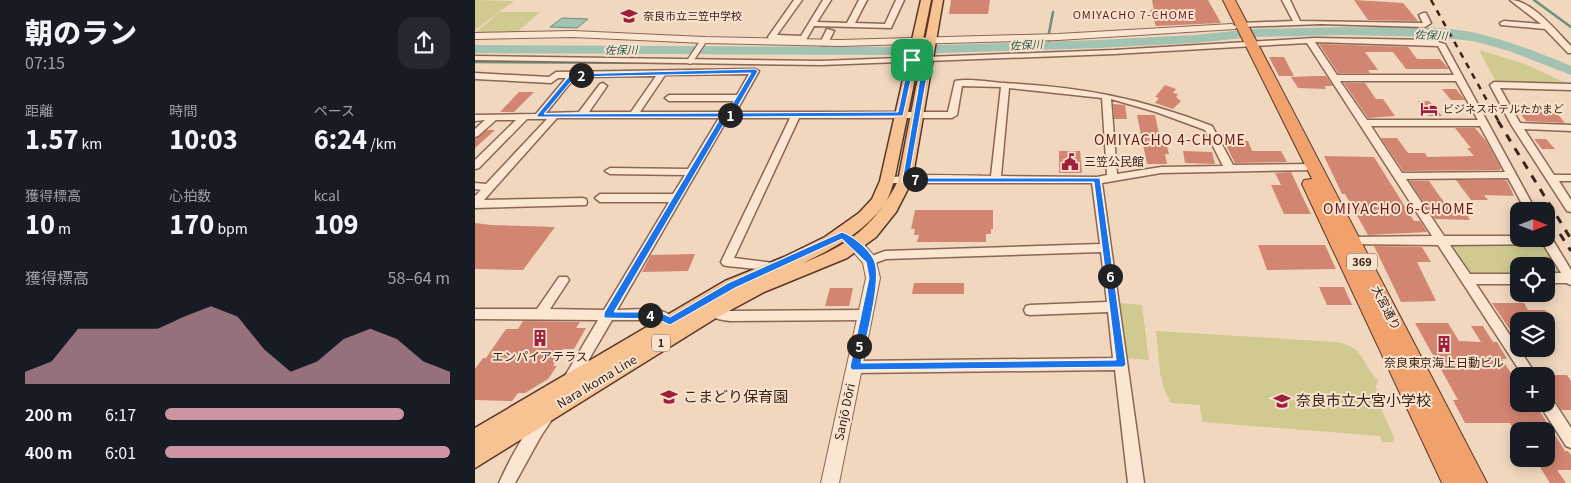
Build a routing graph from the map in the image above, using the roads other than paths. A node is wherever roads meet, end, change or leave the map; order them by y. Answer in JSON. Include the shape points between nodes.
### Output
{"nodes":[{"id":1,"x":797,"y":0,"type":"edge"},
{"id":2,"x":827,"y":0,"type":"edge"},
{"id":3,"x":863,"y":0,"type":"edge"},
{"id":4,"x":900,"y":0,"type":"edge"},
{"id":5,"x":926,"y":0,"type":"edge"},
{"id":6,"x":938,"y":0,"type":"edge"},
{"id":7,"x":1219,"y":0,"type":"edge"},
{"id":8,"x":1229,"y":0,"type":"edge"},
{"id":9,"x":1286,"y":0,"type":"edge"},
{"id":10,"x":1515,"y":0,"type":"edge"},
{"id":11,"x":1423,"y":15,"type":"dead end"},
{"id":12,"x":1297,"y":22,"type":"junction"},
{"id":13,"x":1504,"y":23,"type":"dead end"},
{"id":14,"x":812,"y":24,"type":"junction"},
{"id":15,"x":850,"y":25,"type":"junction"},
{"id":16,"x":1549,"y":27,"type":"junction"},
{"id":17,"x":830,"y":31,"type":"dead end"},
{"id":18,"x":1241,"y":35,"type":"junction"},
{"id":19,"x":475,"y":36,"type":"edge"},
{"id":20,"x":703,"y":41,"type":"junction"},
{"id":21,"x":930,"y":41,"type":"junction"},
{"id":22,"x":1310,"y":41,"type":"junction"},
{"id":23,"x":917,"y":42,"type":"junction"},
{"id":24,"x":824,"y":43,"type":"junction"},
{"id":25,"x":1571,"y":51,"type":"edge"},
{"id":26,"x":920,"y":59,"type":"junction"},
{"id":27,"x":691,"y":60,"type":"junction"},
{"id":28,"x":477,"y":64,"type":"edge"},
{"id":29,"x":663,"y":72,"type":"junction"},
{"id":30,"x":573,"y":75,"type":"junction"},
{"id":31,"x":475,"y":76,"type":"edge"},
{"id":32,"x":1335,"y":78,"type":"junction"},
{"id":33,"x":1459,"y":78,"type":"junction"},
{"id":34,"x":603,"y":86,"type":"dead end"},
{"id":35,"x":1005,"y":86,"type":"junction"},
{"id":36,"x":1571,"y":87,"type":"edge"},
{"id":37,"x":1106,"y":96,"type":"junction"},
{"id":38,"x":669,"y":98,"type":"dead end"},
{"id":39,"x":739,"y":98,"type":"junction"},
{"id":40,"x":900,"y":114,"type":"junction"},
{"id":41,"x":917,"y":114,"type":"junction"},
{"id":42,"x":727,"y":115,"type":"junction"},
{"id":43,"x":796,"y":115,"type":"junction"},
{"id":44,"x":539,"y":116,"type":"junction"},
{"id":45,"x":554,"y":116,"type":"junction"},
{"id":46,"x":582,"y":116,"type":"junction"},
{"id":47,"x":634,"y":116,"type":"junction"},
{"id":48,"x":524,"y":117,"type":"junction"},
{"id":49,"x":475,"y":118,"type":"edge"},
{"id":50,"x":493,"y":118,"type":"junction"},
{"id":51,"x":1364,"y":123,"type":"junction"},
{"id":52,"x":1485,"y":123,"type":"junction"},
{"id":53,"x":1517,"y":126,"type":"junction"},
{"id":54,"x":1571,"y":128,"type":"edge"},
{"id":55,"x":475,"y":134,"type":"edge"},
{"id":56,"x":475,"y":166,"type":"edge"},
{"id":57,"x":1308,"y":167,"type":"junction"},
{"id":58,"x":1229,"y":168,"type":"junction"},
{"id":59,"x":610,"y":171,"type":"dead end"},
{"id":60,"x":692,"y":172,"type":"junction"},
{"id":61,"x":1511,"y":174,"type":"junction"},
{"id":62,"x":1398,"y":176,"type":"junction"},
{"id":63,"x":1112,"y":178,"type":"junction"},
{"id":64,"x":1551,"y":178,"type":"junction"},
{"id":65,"x":1571,"y":178,"type":"edge"},
{"id":66,"x":996,"y":180,"type":"junction"},
{"id":67,"x":1097,"y":180,"type":"junction"},
{"id":68,"x":887,"y":181,"type":"junction"},
{"id":69,"x":905,"y":181,"type":"junction"},
{"id":70,"x":475,"y":186,"type":"edge"},
{"id":71,"x":486,"y":190,"type":"junction"},
{"id":72,"x":600,"y":198,"type":"dead end"},
{"id":73,"x":677,"y":198,"type":"junction"},
{"id":74,"x":582,"y":202,"type":"dead end"},
{"id":75,"x":1526,"y":202,"type":"edge"},
{"id":76,"x":475,"y":203,"type":"edge"},
{"id":77,"x":1571,"y":208,"type":"edge"},
{"id":78,"x":849,"y":240,"type":"junction"},
{"id":79,"x":1510,"y":240,"type":"edge"},
{"id":80,"x":1352,"y":241,"type":"junction"},
{"id":81,"x":1441,"y":241,"type":"junction"},
{"id":82,"x":1106,"y":248,"type":"junction"},
{"id":83,"x":1551,"y":248,"type":"edge"},
{"id":84,"x":871,"y":261,"type":"junction"},
{"id":85,"x":777,"y":266,"type":"junction"},
{"id":86,"x":1555,"y":278,"type":"edge"},
{"id":87,"x":1465,"y":279,"type":"junction"},
{"id":88,"x":1510,"y":279,"type":"edge"},
{"id":89,"x":1570,"y":279,"type":"edge"},
{"id":90,"x":563,"y":280,"type":"dead end"},
{"id":91,"x":1114,"y":307,"type":"junction"},
{"id":92,"x":1030,"y":310,"type":"dead end"},
{"id":93,"x":714,"y":311,"type":"junction"},
{"id":94,"x":475,"y":314,"type":"edge"},
{"id":95,"x":540,"y":315,"type":"junction"},
{"id":96,"x":866,"y":315,"type":"junction"},
{"id":97,"x":608,"y":316,"type":"junction"},
{"id":98,"x":670,"y":322,"type":"junction"},
{"id":99,"x":1121,"y":364,"type":"junction"},
{"id":100,"x":855,"y":367,"type":"junction"},
{"id":101,"x":1523,"y":367,"type":"edge"},
{"id":102,"x":567,"y":384,"type":"junction"},
{"id":103,"x":552,"y":410,"type":"junction"},
{"id":104,"x":1552,"y":412,"type":"edge"},
{"id":105,"x":475,"y":440,"type":"edge"},
{"id":106,"x":1571,"y":441,"type":"edge"},
{"id":107,"x":475,"y":457,"type":"edge"},
{"id":108,"x":507,"y":483,"type":"edge"},
{"id":109,"x":830,"y":483,"type":"edge"},
{"id":110,"x":1136,"y":483,"type":"edge"},
{"id":111,"x":1454,"y":483,"type":"edge"},
{"id":112,"x":1475,"y":483,"type":"edge"}],
"edges":[{"from":1,"to":14,"type":"street","via":[[772,37],[803,38]]},
{"from":2,"to":14,"type":"street"},
{"from":3,"to":15,"type":"street"},
{"from":4,"to":15,"type":"street","via":[[888,26]]},
{"from":5,"to":23,"type":"main road","number":"1"},
{"from":6,"to":21,"type":"main road","number":"1"},
{"from":7,"to":18,"type":"highway","name":"大宮通り","number":"369"},
{"from":8,"to":18,"type":"highway","name":"大宮通り","number":"369"},
{"from":9,"to":12,"type":"street"},
{"from":10,"to":16,"type":"street"},
{"from":11,"to":12,"type":"street","via":[[1425,25]]},
{"from":12,"to":18,"type":"street"},
{"from":13,"to":16,"type":"street"},
{"from":14,"to":15,"type":"street"},
{"from":16,"to":25,"type":"street"},
{"from":17,"to":24,"type":"street"},
{"from":18,"to":21,"type":"street"},
{"from":18,"to":22,"type":"street"},
{"from":18,"to":26,"type":"street","via":[[1114,52]]},
{"from":18,"to":57,"type":"highway","name":"大宮通り","number":"369"},
{"from":19,"to":20,"type":"street","via":[[583,34]]},
{"from":20,"to":24,"type":"street"},
{"from":20,"to":27,"type":"street"},
{"from":21,"to":23,"type":"street"},
{"from":21,"to":26,"type":"main road","number":"1"},
{"from":22,"to":32,"type":"street"},
{"from":22,"to":33,"type":"street","via":[[1441,44]]},
{"from":23,"to":24,"type":"street"},
{"from":23,"to":26,"type":"main road","number":"1"},
{"from":26,"to":27,"type":"street","via":[[821,63]]},
{"from":26,"to":40,"type":"main road","number":"1"},
{"from":26,"to":41,"type":"main road","number":"1"},
{"from":27,"to":28,"type":"street"},
{"from":29,"to":30,"type":"street"},
{"from":29,"to":39,"type":"street","via":[[755,71]]},
{"from":29,"to":47,"type":"street"},
{"from":30,"to":31,"type":"street","via":[[555,75],[551,80]]},
{"from":30,"to":44,"type":"street"},
{"from":32,"to":33,"type":"street"},
{"from":32,"to":51,"type":"street"},
{"from":33,"to":52,"type":"street"},
{"from":34,"to":46,"type":"street"},
{"from":35,"to":37,"type":"street"},
{"from":35,"to":41,"type":"street","via":[[958,83],[952,115]]},
{"from":35,"to":66,"type":"street"},
{"from":36,"to":53,"type":"street","via":[[1494,85]]},
{"from":37,"to":58,"type":"street","via":[[1209,128]]},
{"from":37,"to":63,"type":"street"},
{"from":38,"to":39,"type":"street"},
{"from":39,"to":42,"type":"street"},
{"from":40,"to":41,"type":"street"},
{"from":40,"to":43,"type":"street"},
{"from":40,"to":68,"type":"main road","number":"1"},
{"from":41,"to":69,"type":"main road","number":"1"},
{"from":42,"to":43,"type":"street"},
{"from":42,"to":47,"type":"street"},
{"from":42,"to":60,"type":"street"},
{"from":43,"to":85,"type":"street","via":[[727,262]]},
{"from":44,"to":45,"type":"street"},
{"from":44,"to":48,"type":"street"},
{"from":45,"to":46,"type":"street"},
{"from":45,"to":71,"type":"street"},
{"from":46,"to":47,"type":"street"},
{"from":48,"to":50,"type":"street"},
{"from":48,"to":56,"type":"street"},
{"from":49,"to":50,"type":"street"},
{"from":50,"to":55,"type":"street"},
{"from":51,"to":52,"type":"street"},
{"from":51,"to":62,"type":"street"},
{"from":52,"to":61,"type":"street"},
{"from":53,"to":54,"type":"street"},
{"from":53,"to":64,"type":"street"},
{"from":57,"to":58,"type":"street"},
{"from":57,"to":80,"type":"highway","name":"大宮通り","number":"369"},
{"from":57,"to":111,"type":"highway","name":"大宮通り","number":"369"},
{"from":58,"to":63,"type":"street","via":[[1161,170]]},
{"from":59,"to":60,"type":"street"},
{"from":60,"to":73,"type":"street"},
{"from":61,"to":62,"type":"street"},
{"from":61,"to":75,"type":"street"},
{"from":62,"to":81,"type":"street"},
{"from":63,"to":67,"type":"street"},
{"from":64,"to":65,"type":"street"},
{"from":64,"to":77,"type":"street"},
{"from":66,"to":67,"type":"street"},
{"from":66,"to":69,"type":"street"},
{"from":67,"to":82,"type":"street"},
{"from":68,"to":69,"type":"street"},
{"from":68,"to":78,"type":"main road","number":"1","via":[[879,201]]},
{"from":69,"to":78,"type":"main road","number":"1","via":[[884,218]]},
{"from":70,"to":71,"type":"street"},
{"from":71,"to":76,"type":"street"},
{"from":72,"to":73,"type":"street"},
{"from":73,"to":97,"type":"street"},
{"from":74,"to":76,"type":"street"},
{"from":78,"to":84,"type":"street"},
{"from":78,"to":85,"type":"main road","name":"Nara Ikoma Line","number":"1"},
{"from":78,"to":93,"type":"main road","name":"Nara Ikoma Line","number":"1","via":[[821,262],[755,288]]},
{"from":79,"to":81,"type":"street"},
{"from":80,"to":81,"type":"street"},
{"from":80,"to":112,"type":"highway","name":"大宮通り","number":"369"},
{"from":81,"to":87,"type":"street"},
{"from":82,"to":84,"type":"street","via":[[885,255]]},
{"from":82,"to":91,"type":"street"},
{"from":83,"to":89,"type":"street"},
{"from":84,"to":96,"type":"street","name":"Sanjō Dōri","via":[[873,278]]},
{"from":85,"to":98,"type":"main road","name":"Nara Ikoma Line","number":"1","via":[[731,286]]},
{"from":86,"to":89,"type":"street"},
{"from":87,"to":88,"type":"street"},
{"from":87,"to":101,"type":"street"},
{"from":90,"to":95,"type":"street"},
{"from":91,"to":92,"type":"street"},
{"from":91,"to":99,"type":"street"},
{"from":93,"to":96,"type":"street","via":[[730,316]]},
{"from":93,"to":103,"type":"main road","name":"Nara Ikoma Line","number":"1"},
{"from":94,"to":95,"type":"street"},
{"from":95,"to":97,"type":"street"},
{"from":96,"to":100,"type":"street","name":"Sanjō Dōri"},
{"from":97,"to":98,"type":"street","via":[[659,315]]},
{"from":97,"to":102,"type":"street"},
{"from":98,"to":102,"type":"main road","name":"Nara Ikoma Line","number":"1"},
{"from":99,"to":100,"type":"street"},
{"from":99,"to":110,"type":"street"},
{"from":100,"to":109,"type":"street","name":"Sanjō Dōri"},
{"from":102,"to":103,"type":"street"},
{"from":102,"to":105,"type":"main road","name":"Nara Ikoma Line","number":"1"},
{"from":103,"to":107,"type":"main road","name":"Nara Ikoma Line","number":"1"},
{"from":103,"to":108,"type":"street","via":[[536,431]]},
{"from":104,"to":106,"type":"street"}]}
